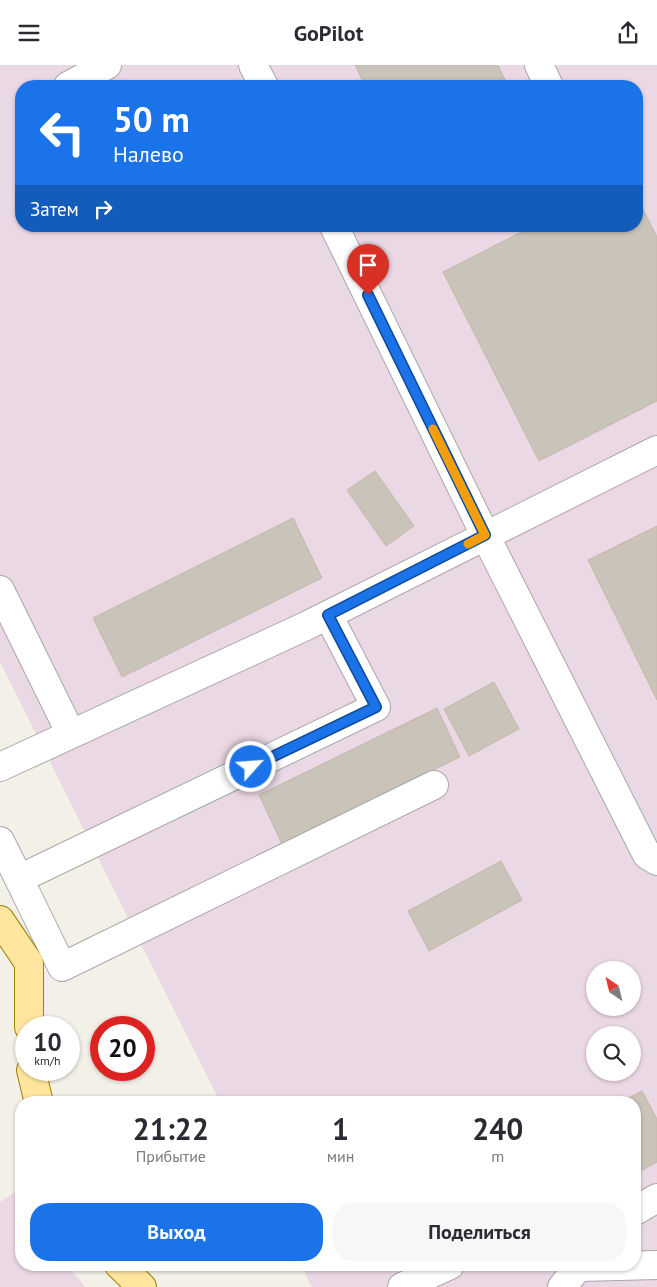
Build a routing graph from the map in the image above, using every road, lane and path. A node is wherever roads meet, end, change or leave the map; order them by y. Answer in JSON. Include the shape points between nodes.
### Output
{"nodes":[{"id":1,"x":107,"y":65,"type":"edge"},
{"id":2,"x":253,"y":65,"type":"edge"},
{"id":3,"x":539,"y":65,"type":"edge"},
{"id":4,"x":79,"y":80,"type":"edge"},
{"id":5,"x":261,"y":80,"type":"edge"},
{"id":6,"x":546,"y":80,"type":"edge"},
{"id":7,"x":337,"y":232,"type":"edge"},
{"id":8,"x":657,"y":450,"type":"edge"},
{"id":9,"x":485,"y":535,"type":"junction"},
{"id":10,"x":0,"y":590,"type":"edge"},
{"id":11,"x":328,"y":615,"type":"junction"},
{"id":12,"x":71,"y":734,"type":"junction"},
{"id":13,"x":0,"y":767,"type":"edge"},
{"id":14,"x":434,"y":785,"type":"dead end"},
{"id":15,"x":0,"y":841,"type":"edge"},
{"id":16,"x":657,"y":861,"type":"edge"},
{"id":17,"x":19,"y":879,"type":"junction"},
{"id":18,"x":0,"y":920,"type":"edge"},
{"id":19,"x":29,"y":1016,"type":"edge"},
{"id":20,"x":34,"y":1081,"type":"edge"},
{"id":21,"x":37,"y":1096,"type":"edge"},
{"id":22,"x":657,"y":1198,"type":"edge"},
{"id":23,"x":641,"y":1207,"type":"edge"},
{"id":24,"x":641,"y":1265,"type":"edge"},
{"id":25,"x":657,"y":1265,"type":"edge"},
{"id":26,"x":125,"y":1271,"type":"edge"},
{"id":27,"x":437,"y":1271,"type":"edge"},
{"id":28,"x":576,"y":1271,"type":"edge"},
{"id":29,"x":142,"y":1287,"type":"edge"},
{"id":30,"x":402,"y":1287,"type":"edge"},
{"id":31,"x":562,"y":1287,"type":"edge"}],
"edges":[{"from":1,"to":4,"type":"lane"},
{"from":2,"to":5,"type":"lane"},
{"from":3,"to":6,"type":"lane"},
{"from":7,"to":9,"type":"lane"},
{"from":8,"to":9,"type":"lane"},
{"from":9,"to":11,"type":"lane"},
{"from":9,"to":16,"type":"lane","via":[[647,855]]},
{"from":10,"to":12,"type":"lane"},
{"from":11,"to":12,"type":"lane"},
{"from":11,"to":17,"type":"lane","via":[[376,707]]},
{"from":12,"to":13,"type":"lane"},
{"from":14,"to":17,"type":"lane","via":[[62,967]]},
{"from":15,"to":17,"type":"lane"},
{"from":18,"to":19,"type":"main road","via":[[28,963]]},
{"from":20,"to":21,"type":"main road"},
{"from":22,"to":23,"type":"lane"},
{"from":24,"to":25,"type":"lane"},
{"from":26,"to":29,"type":"main road"},
{"from":27,"to":30,"type":"lane"},
{"from":28,"to":31,"type":"lane"}]}
